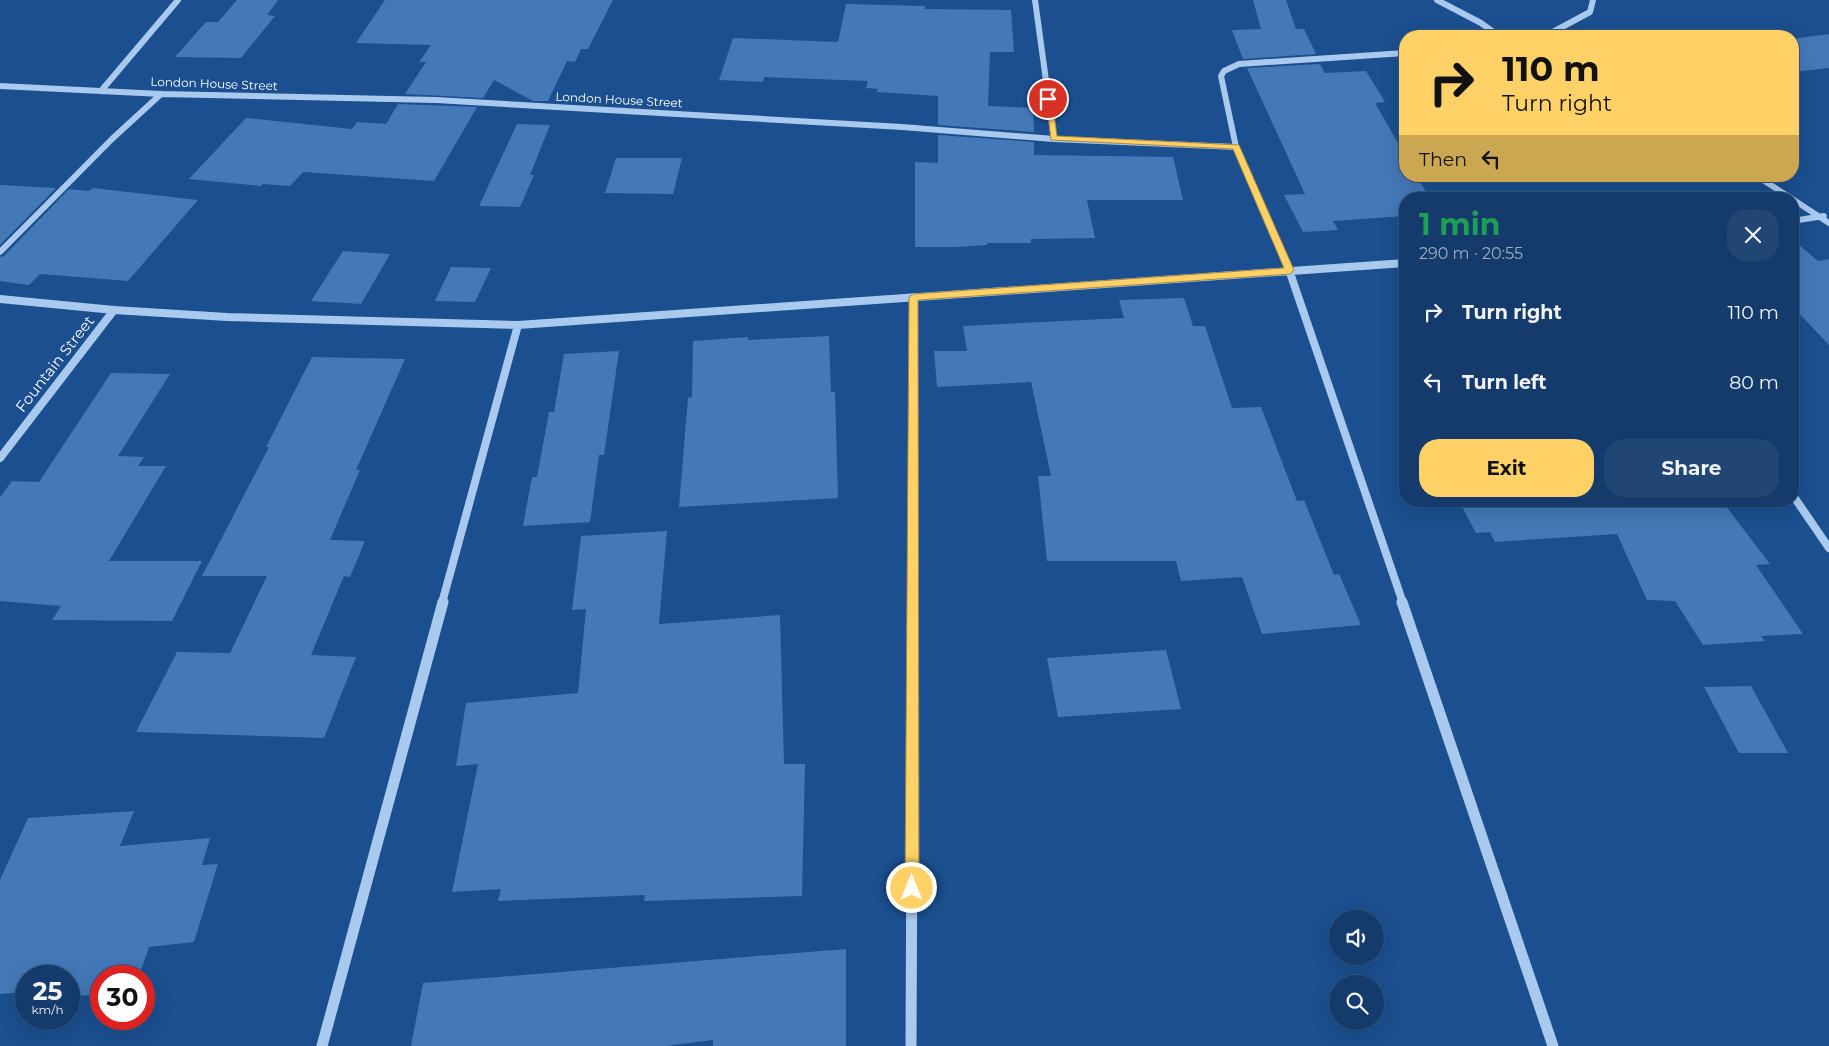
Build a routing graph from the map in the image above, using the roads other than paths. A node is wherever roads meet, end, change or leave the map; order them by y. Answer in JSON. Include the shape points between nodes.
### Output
{"nodes":[{"id":1,"x":178,"y":0,"type":"edge"},
{"id":2,"x":1035,"y":0,"type":"edge"},
{"id":3,"x":1437,"y":0,"type":"edge"},
{"id":4,"x":1593,"y":0,"type":"edge"},
{"id":5,"x":1491,"y":30,"type":"edge"},
{"id":6,"x":1557,"y":30,"type":"edge"},
{"id":7,"x":1399,"y":52,"type":"edge"},
{"id":8,"x":0,"y":86,"type":"edge"},
{"id":9,"x":102,"y":91,"type":"junction"},
{"id":10,"x":161,"y":94,"type":"junction"},
{"id":11,"x":1054,"y":139,"type":"junction"},
{"id":12,"x":1236,"y":147,"type":"junction"},
{"id":13,"x":1767,"y":182,"type":"edge"},
{"id":14,"x":1784,"y":192,"type":"edge"},
{"id":15,"x":1799,"y":201,"type":"edge"},
{"id":16,"x":1825,"y":216,"type":"edge"},
{"id":17,"x":1799,"y":220,"type":"edge"},
{"id":18,"x":1829,"y":223,"type":"edge"},
{"id":19,"x":0,"y":252,"type":"edge"},
{"id":20,"x":1399,"y":263,"type":"edge"},
{"id":21,"x":1290,"y":270,"type":"junction"},
{"id":22,"x":914,"y":297,"type":"junction"},
{"id":23,"x":0,"y":299,"type":"edge"},
{"id":24,"x":114,"y":310,"type":"junction"},
{"id":25,"x":518,"y":325,"type":"junction"},
{"id":26,"x":0,"y":458,"type":"edge"},
{"id":27,"x":1799,"y":504,"type":"edge"},
{"id":28,"x":1829,"y":548,"type":"edge"},
{"id":29,"x":322,"y":1046,"type":"edge"},
{"id":30,"x":911,"y":1046,"type":"edge"},
{"id":31,"x":1553,"y":1046,"type":"edge"}],
"edges":[{"from":1,"to":9,"type":"street"},
{"from":2,"to":11,"type":"street"},
{"from":3,"to":5,"type":"street"},
{"from":4,"to":6,"type":"street","via":[[1590,12]]},
{"from":7,"to":12,"type":"street","via":[[1239,64],[1224,71],[1221,76]]},
{"from":8,"to":9,"type":"street","name":"London House Street"},
{"from":9,"to":10,"type":"street","name":"London House Street"},
{"from":10,"to":11,"type":"street","name":"London House Street","via":[[436,100]]},
{"from":10,"to":19,"type":"street"},
{"from":11,"to":12,"type":"street","name":"London House Street"},
{"from":12,"to":21,"type":"street"},
{"from":13,"to":14,"type":"street"},
{"from":15,"to":16,"type":"street"},
{"from":16,"to":17,"type":"street"},
{"from":16,"to":18,"type":"street"},
{"from":20,"to":21,"type":"street"},
{"from":21,"to":22,"type":"street"},
{"from":21,"to":31,"type":"street"},
{"from":22,"to":25,"type":"street"},
{"from":22,"to":30,"type":"street"},
{"from":23,"to":24,"type":"street"},
{"from":24,"to":25,"type":"street","via":[[227,317]]},
{"from":24,"to":26,"type":"street","name":"Fountain Street"},
{"from":25,"to":29,"type":"street"},
{"from":27,"to":28,"type":"street"}]}
